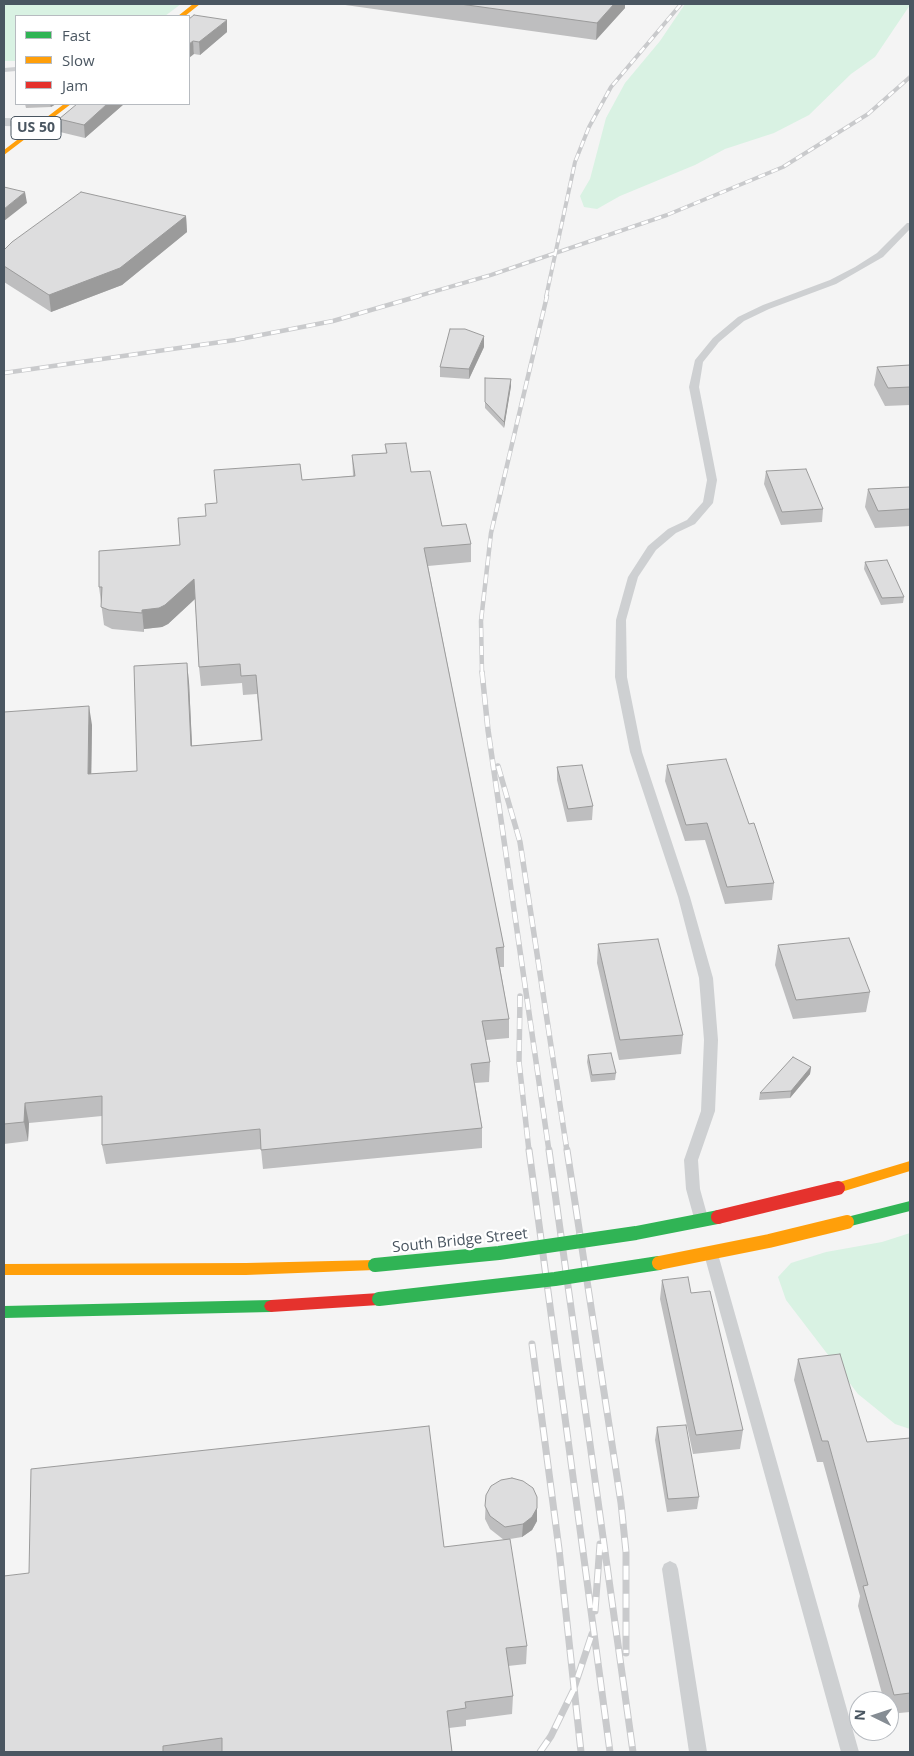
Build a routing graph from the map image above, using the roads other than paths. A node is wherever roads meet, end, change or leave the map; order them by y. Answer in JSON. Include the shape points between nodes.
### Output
{"nodes":[{"id":1,"x":197,"y":4,"type":"edge"},
{"id":2,"x":182,"y":15,"type":"edge"},
{"id":3,"x":67,"y":105,"type":"edge"},
{"id":4,"x":4,"y":122,"type":"edge"},
{"id":5,"x":42,"y":124,"type":"junction"},
{"id":6,"x":4,"y":153,"type":"edge"},
{"id":7,"x":910,"y":225,"type":"edge"},
{"id":8,"x":910,"y":1166,"type":"edge"},
{"id":9,"x":910,"y":1206,"type":"edge"},
{"id":10,"x":4,"y":1270,"type":"edge"},
{"id":11,"x":4,"y":1312,"type":"edge"},
{"id":12,"x":670,"y":1569,"type":"dead end"},
{"id":13,"x":698,"y":1752,"type":"edge"},
{"id":14,"x":850,"y":1752,"type":"edge"}],
"edges":[{"from":1,"to":2,"type":"main road"},
{"from":3,"to":5,"type":"main road","number":"US 50"},
{"from":4,"to":5,"type":"street"},
{"from":5,"to":6,"type":"main road","number":"US 50"},
{"from":7,"to":14,"type":"lane","via":[[880,255],[858,269],[741,319],[716,340],[698,362],[694,387],[708,446],[712,480],[708,503],[691,522],[672,531],[652,548],[633,577],[621,620],[621,677],[636,752],[684,897],[706,978],[711,1040],[708,1111],[691,1160],[692,1189]]},
{"from":8,"to":10,"type":"main road","name":"South Bridge Street","bridge":true,"via":[[761,1208],[636,1233],[499,1253],[375,1265]]},
{"from":9,"to":11,"type":"main road","bridge":true,"via":[[769,1241],[555,1280],[379,1299],[238,1308]]},
{"from":12,"to":13,"type":"lane"}]}
